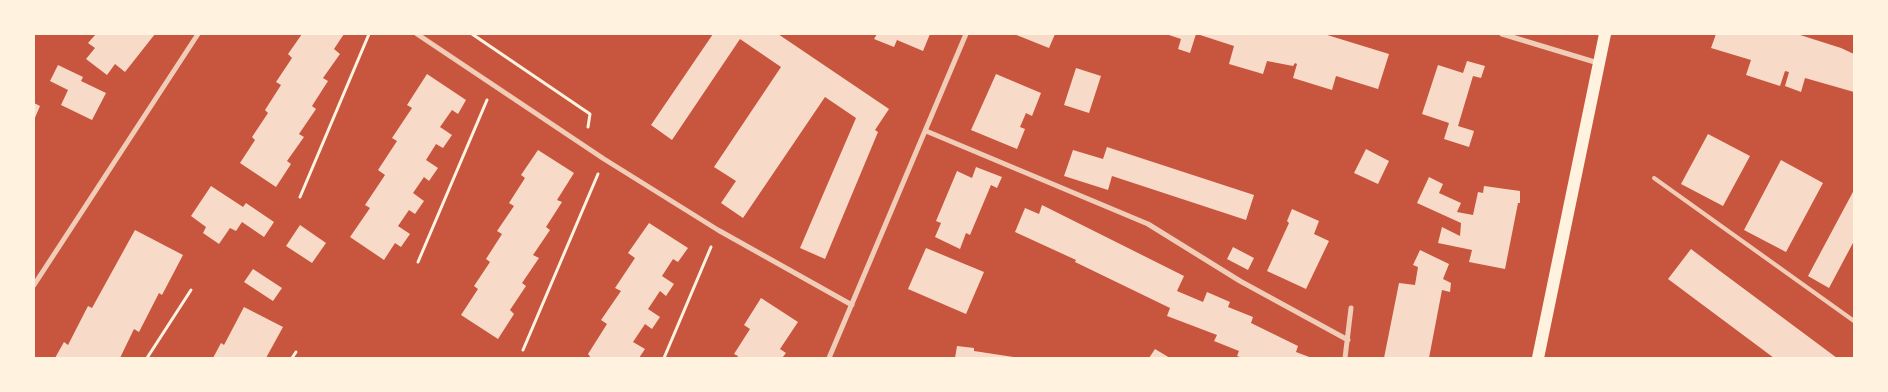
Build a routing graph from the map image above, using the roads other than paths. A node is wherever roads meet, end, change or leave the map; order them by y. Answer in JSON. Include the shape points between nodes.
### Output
{"nodes":[{"id":1,"x":198,"y":34,"type":"edge"},
{"id":2,"x":416,"y":34,"type":"edge"},
{"id":3,"x":966,"y":34,"type":"edge"},
{"id":4,"x":1502,"y":34,"type":"edge"},
{"id":5,"x":1605,"y":34,"type":"edge"},
{"id":6,"x":1598,"y":63,"type":"junction"},
{"id":7,"x":926,"y":131,"type":"junction"},
{"id":8,"x":1654,"y":178,"type":"dead end"},
{"id":9,"x":34,"y":285,"type":"edge"},
{"id":10,"x":852,"y":305,"type":"junction"},
{"id":11,"x":1352,"y":308,"type":"dead end"},
{"id":12,"x":1854,"y":321,"type":"edge"},
{"id":13,"x":1348,"y":340,"type":"junction"},
{"id":14,"x":829,"y":358,"type":"edge"},
{"id":15,"x":1345,"y":358,"type":"edge"},
{"id":16,"x":1538,"y":358,"type":"edge"}],
"edges":[{"from":1,"to":9,"type":"street"},
{"from":2,"to":10,"type":"street","via":[[586,148],[718,230]]},
{"from":3,"to":7,"type":"street"},
{"from":4,"to":6,"type":"street"},
{"from":5,"to":6,"type":"main road"},
{"from":6,"to":16,"type":"main road"},
{"from":7,"to":10,"type":"street"},
{"from":7,"to":13,"type":"street","via":[[1148,224],[1240,281]]},
{"from":8,"to":12,"type":"lane"},
{"from":10,"to":14,"type":"street"},
{"from":11,"to":13,"type":"street"},
{"from":13,"to":15,"type":"street"}]}
